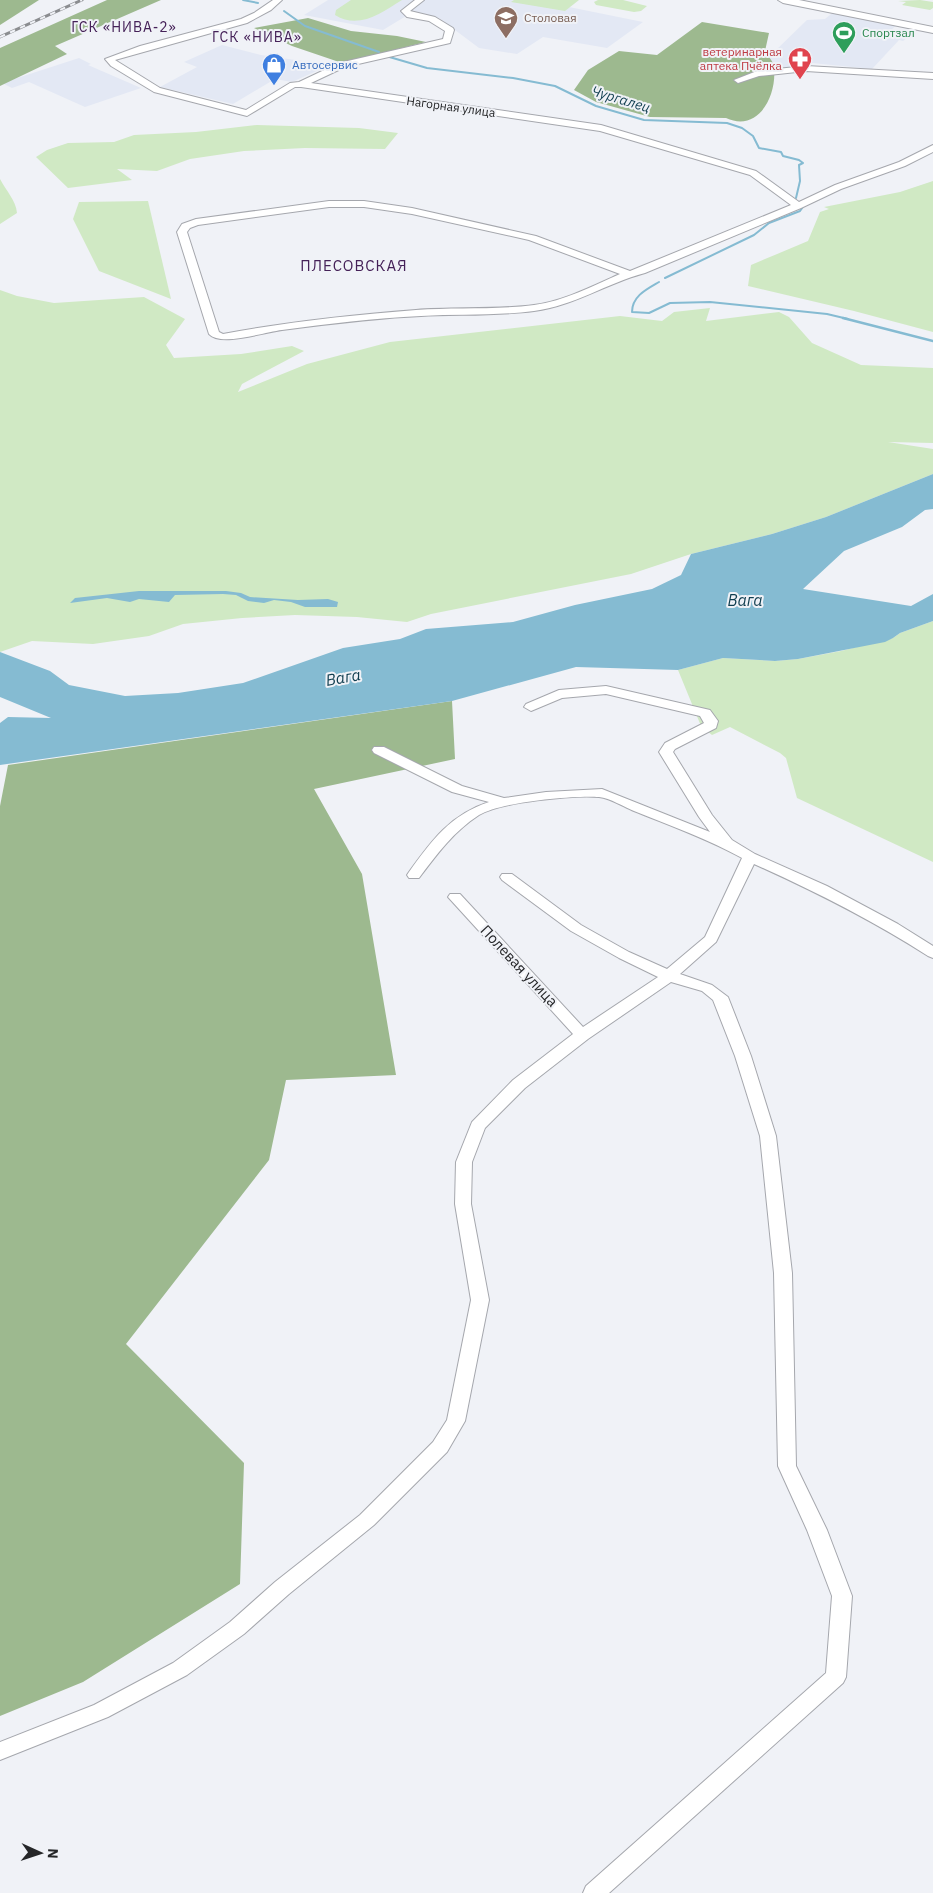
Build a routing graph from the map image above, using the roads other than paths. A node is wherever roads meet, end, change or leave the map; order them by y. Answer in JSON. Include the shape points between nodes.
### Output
{"nodes":[{"id":1,"x":278,"y":0,"type":"edge"},
{"id":2,"x":420,"y":0,"type":"edge"},
{"id":3,"x":782,"y":0,"type":"edge"},
{"id":4,"x":933,"y":30,"type":"edge"},
{"id":5,"x":933,"y":76,"type":"edge"},
{"id":6,"x":738,"y":80,"type":"dead end"},
{"id":7,"x":301,"y":84,"type":"junction"},
{"id":8,"x":933,"y":148,"type":"edge"},
{"id":9,"x":798,"y":206,"type":"junction"},
{"id":10,"x":629,"y":274,"type":"junction"},
{"id":11,"x":531,"y":707,"type":"dead end"},
{"id":12,"x":379,"y":750,"type":"dead end"},
{"id":13,"x":502,"y":802,"type":"junction"},
{"id":14,"x":726,"y":843,"type":"junction"},
{"id":15,"x":750,"y":857,"type":"junction"},
{"id":16,"x":414,"y":875,"type":"dead end"},
{"id":17,"x":507,"y":877,"type":"dead end"},
{"id":18,"x":455,"y":897,"type":"dead end"},
{"id":19,"x":933,"y":953,"type":"edge"},
{"id":20,"x":669,"y":976,"type":"junction"},
{"id":21,"x":582,"y":1035,"type":"junction"},
{"id":22,"x":0,"y":1751,"type":"edge"},
{"id":23,"x":594,"y":1893,"type":"edge"}],
"edges":[{"from":1,"to":7,"type":"street","via":[[256,15],[232,24],[109,59],[157,90],[247,113],[292,85]]},
{"from":2,"to":7,"type":"street","via":[[405,11],[432,19],[450,30],[447,41],[342,65]]},
{"from":3,"to":4,"type":"main road"},
{"from":5,"to":6,"type":"street","via":[[807,69],[753,74]]},
{"from":7,"to":9,"type":"street","name":"Нагорная улица","via":[[601,128],[753,173]]},
{"from":8,"to":9,"type":"street"},
{"from":9,"to":10,"type":"street"},
{"from":10,"to":10,"type":"street","via":[[575,298],[535,308],[345,319],[222,337],[214,334],[182,232],[186,226],[196,222],[329,204],[364,204],[412,211],[532,238]]},
{"from":11,"to":14,"type":"street","via":[[558,694],[606,690],[705,712],[711,725],[670,746],[666,752]]},
{"from":12,"to":13,"type":"street","via":[[457,789]]},
{"from":13,"to":14,"type":"street","via":[[602,793]]},
{"from":13,"to":16,"type":"street","via":[[476,811],[452,828]]},
{"from":14,"to":15,"type":"street"},
{"from":15,"to":19,"type":"street","via":[[822,889]]},
{"from":15,"to":20,"type":"street","via":[[711,939]]},
{"from":17,"to":20,"type":"street","via":[[576,928]]},
{"from":18,"to":21,"type":"street","name":"Полевая улица"},
{"from":20,"to":21,"type":"street"},
{"from":20,"to":23,"type":"street","via":[[706,988],[720,997],[768,1136],[783,1272],[787,1466],[817,1530],[842,1596],[836,1677]]},
{"from":21,"to":22,"type":"street","via":[[519,1084],[478,1126],[464,1162],[463,1204],[480,1300],[456,1420],[440,1447],[368,1520],[236,1628],[180,1669],[101,1711]]}]}
